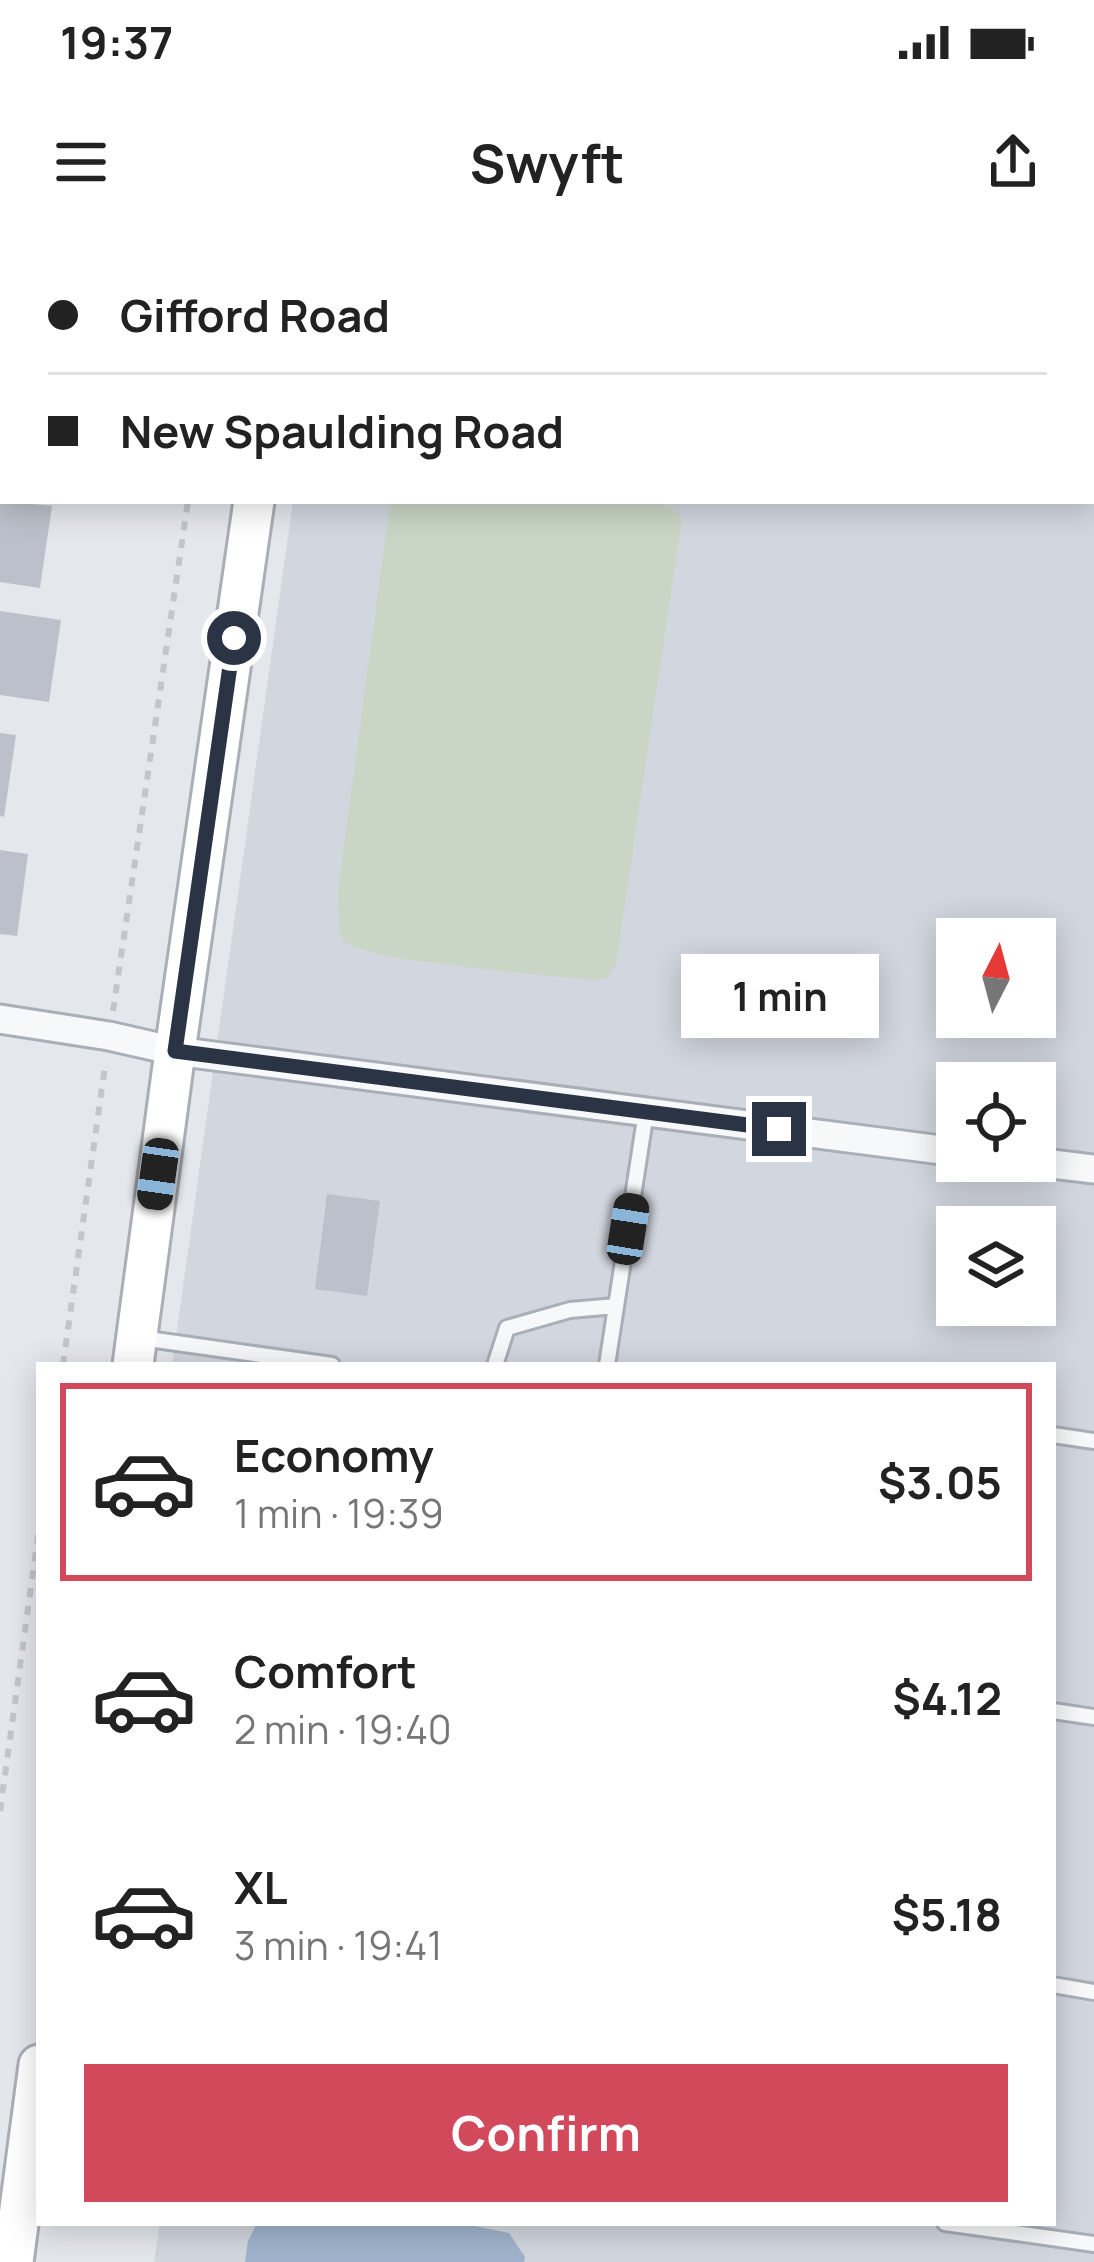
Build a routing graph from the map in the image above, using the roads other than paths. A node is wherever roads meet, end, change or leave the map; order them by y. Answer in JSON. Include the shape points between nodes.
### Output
{"nodes":[{"id":1,"x":254,"y":504,"type":"edge"},
{"id":2,"x":0,"y":1019,"type":"edge"},
{"id":3,"x":175,"y":1051,"type":"junction"},
{"id":4,"x":646,"y":1112,"type":"junction"},
{"id":5,"x":936,"y":1149,"type":"edge"},
{"id":6,"x":1056,"y":1164,"type":"edge"},
{"id":7,"x":1094,"y":1169,"type":"edge"},
{"id":8,"x":616,"y":1306,"type":"junction"},
{"id":9,"x":135,"y":1351,"type":"edge"},
{"id":10,"x":290,"y":1362,"type":"edge"},
{"id":11,"x":496,"y":1362,"type":"edge"},
{"id":12,"x":607,"y":1362,"type":"edge"},
{"id":13,"x":1056,"y":1435,"type":"edge"},
{"id":14,"x":1094,"y":1441,"type":"edge"},
{"id":15,"x":1056,"y":1712,"type":"edge"},
{"id":16,"x":1094,"y":1718,"type":"edge"},
{"id":17,"x":1056,"y":1986,"type":"edge"},
{"id":18,"x":1094,"y":1992,"type":"edge"},
{"id":19,"x":36,"y":2112,"type":"edge"},
{"id":20,"x":966,"y":2226,"type":"edge"},
{"id":21,"x":1094,"y":2244,"type":"edge"},
{"id":22,"x":13,"y":2262,"type":"edge"}],
"edges":[{"from":1,"to":3,"type":"street"},
{"from":2,"to":3,"type":"street"},
{"from":3,"to":4,"type":"street"},
{"from":3,"to":9,"type":"street"},
{"from":4,"to":5,"type":"street"},
{"from":4,"to":8,"type":"lane"},
{"from":6,"to":7,"type":"street"},
{"from":8,"to":11,"type":"lane","via":[[507,1328]]},
{"from":8,"to":12,"type":"lane"},
{"from":9,"to":10,"type":"lane"},
{"from":13,"to":14,"type":"lane"},
{"from":15,"to":16,"type":"lane"},
{"from":17,"to":18,"type":"lane"},
{"from":19,"to":22,"type":"street"},
{"from":20,"to":21,"type":"lane"}]}
